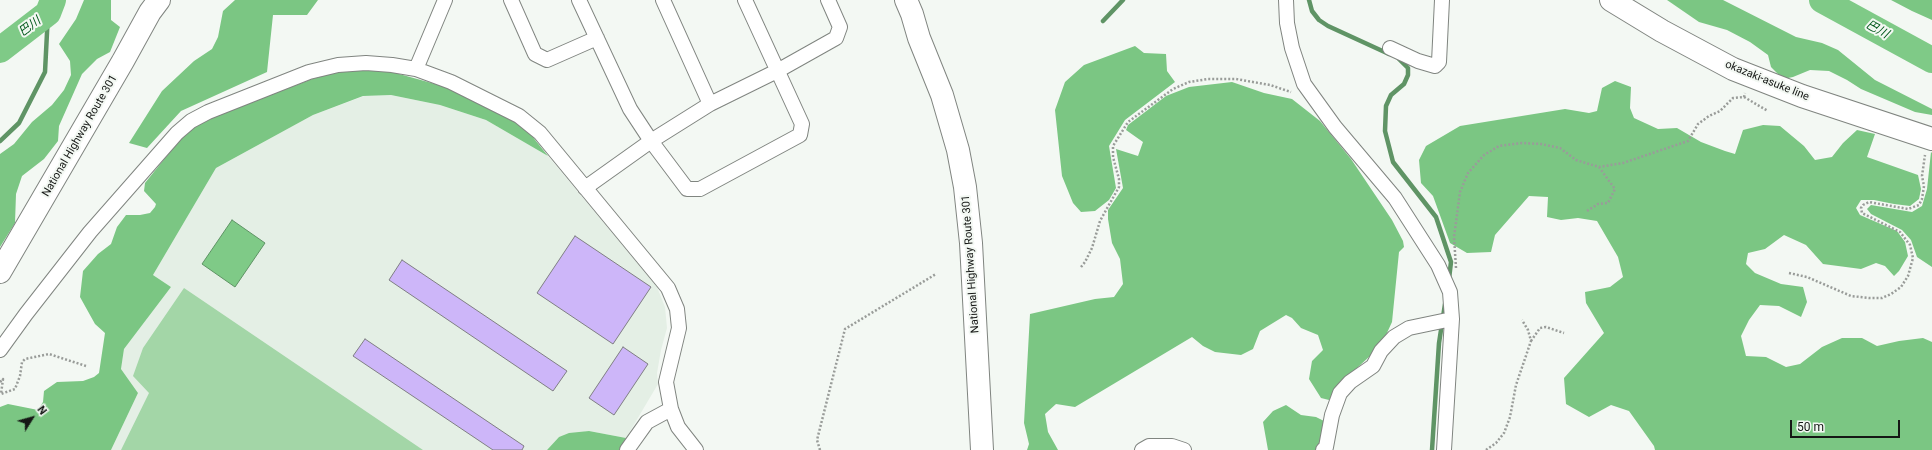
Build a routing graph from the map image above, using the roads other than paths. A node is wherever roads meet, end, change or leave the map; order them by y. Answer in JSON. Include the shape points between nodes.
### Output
{"nodes":[{"id":1,"x":159,"y":0,"type":"edge"},
{"id":2,"x":445,"y":0,"type":"edge"},
{"id":3,"x":511,"y":0,"type":"edge"},
{"id":4,"x":579,"y":0,"type":"edge"},
{"id":5,"x":664,"y":0,"type":"edge"},
{"id":6,"x":745,"y":0,"type":"edge"},
{"id":7,"x":828,"y":0,"type":"edge"},
{"id":8,"x":897,"y":0,"type":"edge"},
{"id":9,"x":906,"y":0,"type":"edge"},
{"id":10,"x":1286,"y":0,"type":"edge"},
{"id":11,"x":1442,"y":0,"type":"edge"},
{"id":12,"x":1611,"y":0,"type":"edge"},
{"id":13,"x":597,"y":38,"type":"junction"},
{"id":14,"x":919,"y":38,"type":"junction"},
{"id":15,"x":1390,"y":48,"type":"dead end"},
{"id":16,"x":416,"y":69,"type":"junction"},
{"id":17,"x":779,"y":70,"type":"junction"},
{"id":18,"x":710,"y":104,"type":"junction"},
{"id":19,"x":1931,"y":138,"type":"edge"},
{"id":20,"x":651,"y":142,"type":"junction"},
{"id":21,"x":585,"y":188,"type":"junction"},
{"id":22,"x":0,"y":272,"type":"edge"},
{"id":23,"x":1452,"y":319,"type":"junction"},
{"id":24,"x":0,"y":350,"type":"edge"},
{"id":25,"x":671,"y":409,"type":"junction"},
{"id":26,"x":627,"y":450,"type":"edge"},
{"id":27,"x":696,"y":450,"type":"edge"},
{"id":28,"x":982,"y":450,"type":"edge"},
{"id":29,"x":1142,"y":450,"type":"edge"},
{"id":30,"x":1184,"y":450,"type":"edge"},
{"id":31,"x":1323,"y":450,"type":"edge"},
{"id":32,"x":1444,"y":450,"type":"edge"}],
"edges":[{"from":1,"to":22,"type":"main road","name":"National Highway Route 301"},
{"from":2,"to":16,"type":"street"},
{"from":3,"to":13,"type":"street","via":[[536,54],[547,60]]},
{"from":4,"to":13,"type":"street"},
{"from":5,"to":18,"type":"street"},
{"from":6,"to":17,"type":"street"},
{"from":7,"to":17,"type":"street","via":[[840,27],[836,38]]},
{"from":8,"to":14,"type":"main road","name":"National Highway Route 301"},
{"from":9,"to":14,"type":"main road","name":"National Highway Route 301"},
{"from":10,"to":23,"type":"street","via":[[1287,23],[1304,84],[1395,198],[1438,265],[1449,290]]},
{"from":11,"to":15,"type":"street","via":[[1439,62],[1435,66]]},
{"from":12,"to":19,"type":"main road","name":"okazaki-asuke line","via":[[1662,31],[1751,77]]},
{"from":13,"to":20,"type":"street","via":[[630,109]]},
{"from":14,"to":28,"type":"main road","name":"National Highway Route 301","via":[[942,95],[958,150],[965,187],[971,243]]},
{"from":16,"to":21,"type":"street","via":[[451,82],[518,116],[540,134]]},
{"from":16,"to":24,"type":"street","via":[[366,63],[316,70],[208,112],[191,122],[178,133],[90,232]]},
{"from":17,"to":18,"type":"street"},
{"from":17,"to":20,"type":"street","via":[[802,124],[800,135],[700,189],[687,189]]},
{"from":18,"to":20,"type":"street"},
{"from":20,"to":21,"type":"street"},
{"from":21,"to":25,"type":"street","via":[[668,288],[677,309],[679,328],[666,382]]},
{"from":23,"to":31,"type":"street","via":[[1409,328],[1394,337],[1381,351],[1373,366],[1350,382],[1340,393],[1332,415],[1326,447]]},
{"from":23,"to":32,"type":"street"},
{"from":25,"to":26,"type":"street","via":[[647,422]]},
{"from":25,"to":27,"type":"street","via":[[678,427]]},
{"from":29,"to":30,"type":"street","via":[[1149,446],[1172,446]]}]}
